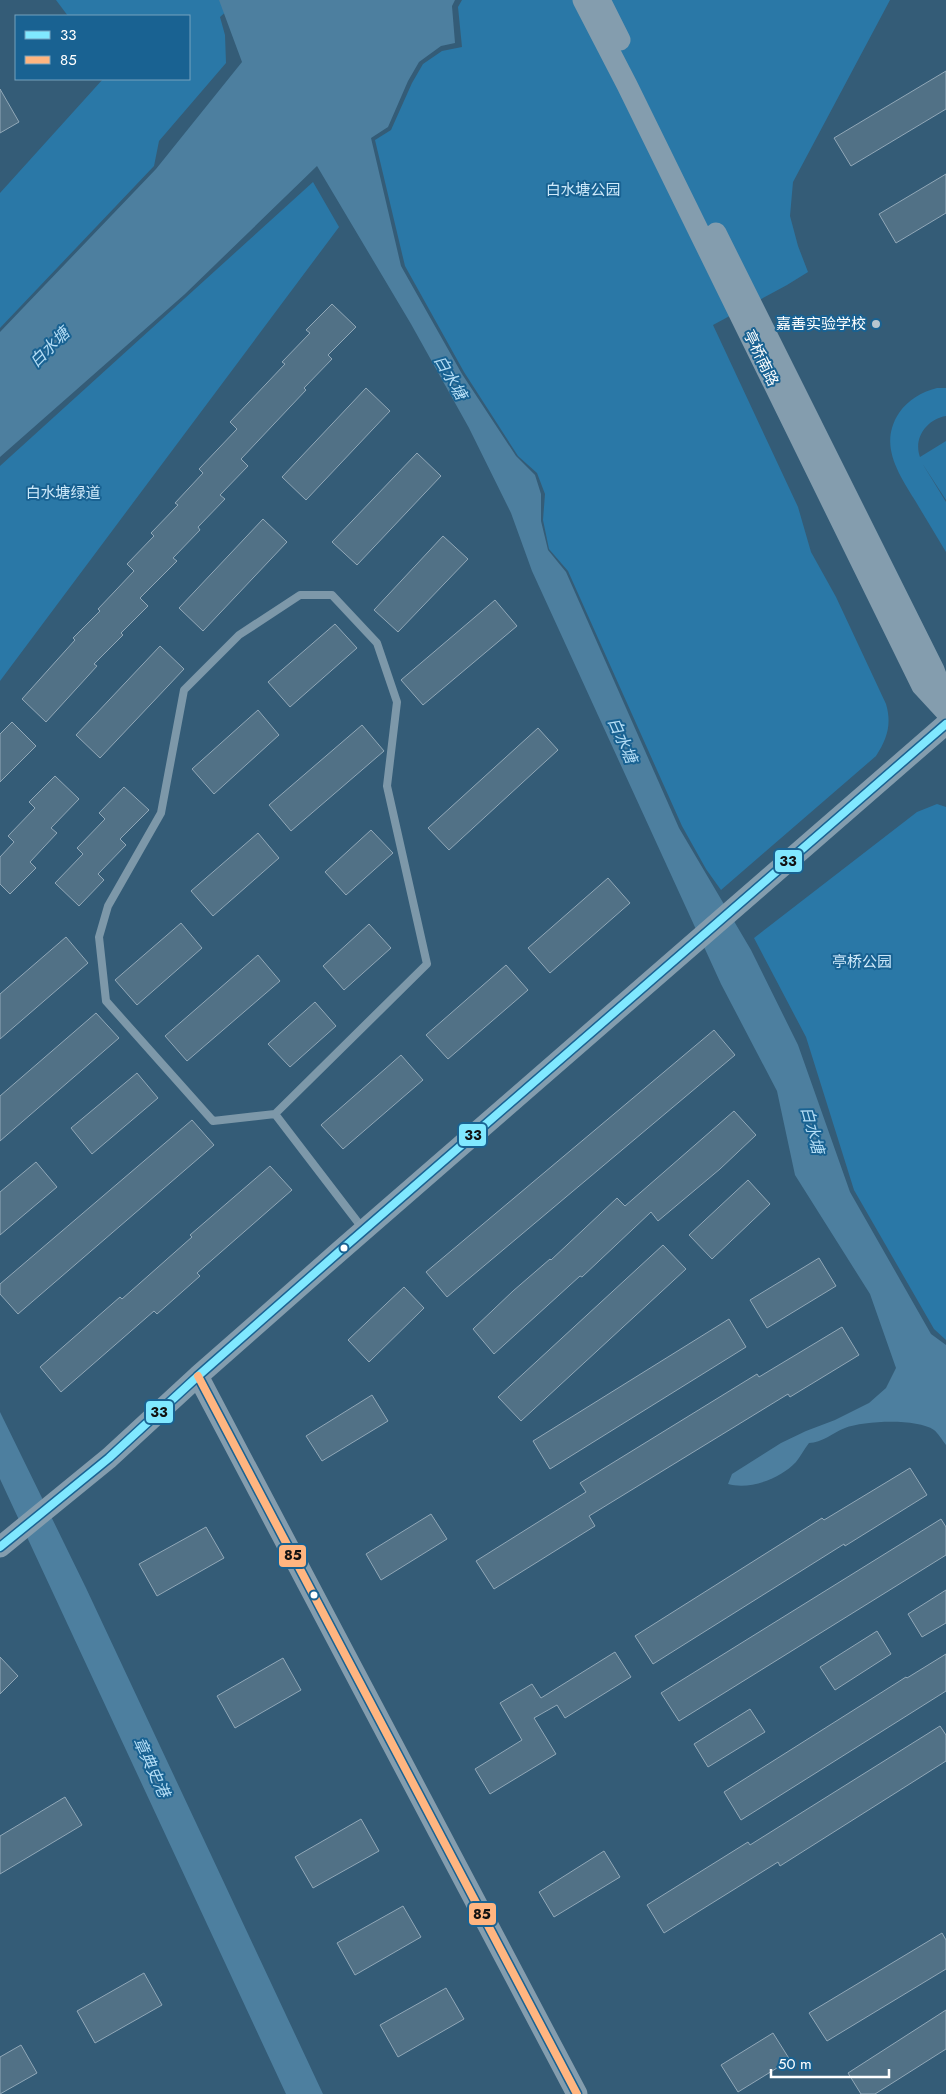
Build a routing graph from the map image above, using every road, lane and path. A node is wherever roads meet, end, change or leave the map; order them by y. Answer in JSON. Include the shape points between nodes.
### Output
{"nodes":[{"id":1,"x":583,"y":0,"type":"edge"},
{"id":2,"x":600,"y":0,"type":"edge"},
{"id":3,"x":946,"y":702,"type":"edge"},
{"id":4,"x":946,"y":712,"type":"edge"},
{"id":5,"x":946,"y":724,"type":"edge"},
{"id":6,"x":275,"y":1114,"type":"junction"},
{"id":7,"x":364,"y":1230,"type":"junction"},
{"id":8,"x":198,"y":1376,"type":"junction"},
{"id":9,"x":0,"y":1547,"type":"edge"},
{"id":10,"x":577,"y":2094,"type":"edge"}],
"edges":[{"from":1,"to":4,"type":"street","name":"亭桥南路","via":[[922,686]]},
{"from":2,"to":3,"type":"street","name":"亭桥南路","via":[[934,670]]},
{"from":5,"to":7,"type":"street"},
{"from":6,"to":6,"type":"lane","via":[[427,964],[387,786],[397,702],[377,643],[332,595],[300,595],[239,634],[184,690],[161,813],[108,906],[98,936],[106,1001],[212,1121]]},
{"from":6,"to":7,"type":"lane"},
{"from":7,"to":8,"type":"street"},
{"from":8,"to":9,"type":"street","via":[[109,1458]]},
{"from":8,"to":10,"type":"street"}]}
